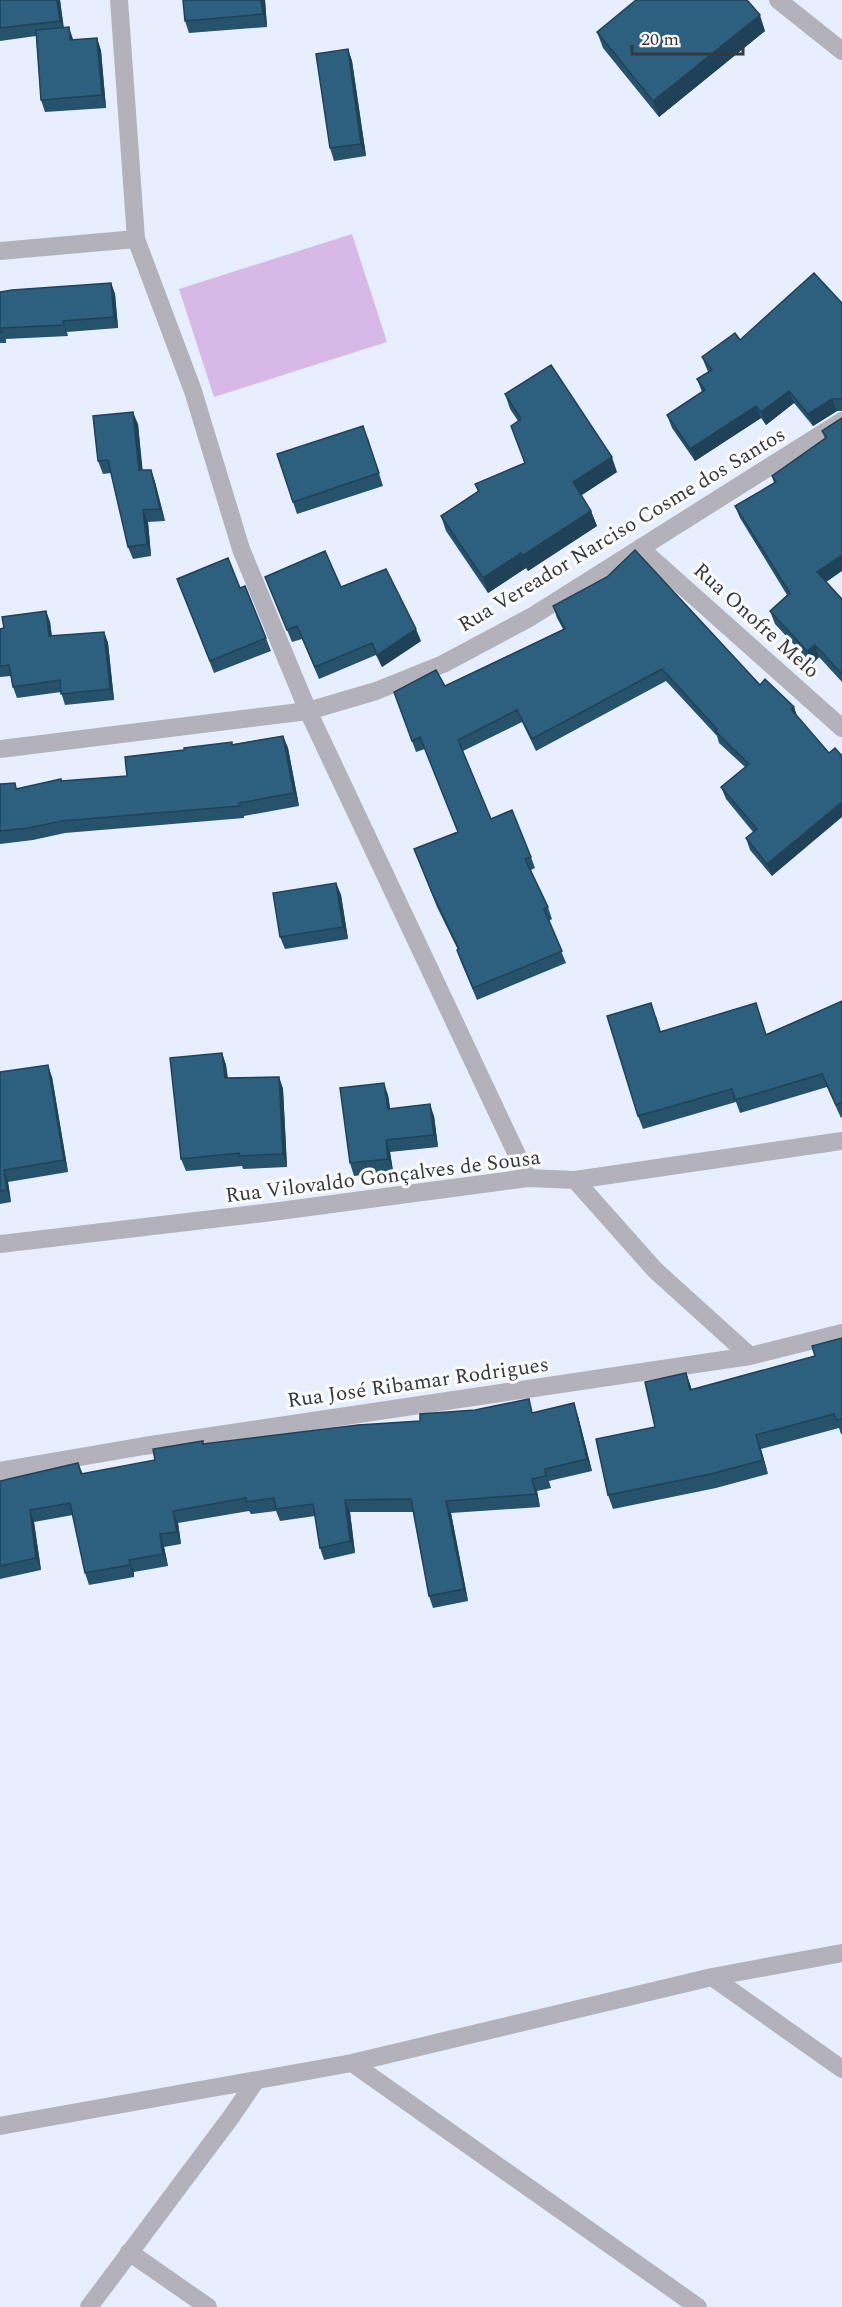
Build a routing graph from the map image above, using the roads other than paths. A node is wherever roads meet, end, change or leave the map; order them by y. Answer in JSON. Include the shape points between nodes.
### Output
{"nodes":[{"id":1,"x":119,"y":0,"type":"edge"},
{"id":2,"x":778,"y":0,"type":"edge"},
{"id":3,"x":842,"y":51,"type":"edge"},
{"id":4,"x":136,"y":239,"type":"junction"},
{"id":5,"x":0,"y":251,"type":"edge"},
{"id":6,"x":842,"y":421,"type":"edge"},
{"id":7,"x":640,"y":548,"type":"junction"},
{"id":8,"x":308,"y":711,"type":"junction"},
{"id":9,"x":842,"y":728,"type":"edge"},
{"id":10,"x":0,"y":748,"type":"edge"},
{"id":11,"x":842,"y":1141,"type":"edge"},
{"id":12,"x":528,"y":1178,"type":"junction"},
{"id":13,"x":575,"y":1180,"type":"junction"},
{"id":14,"x":0,"y":1244,"type":"edge"},
{"id":15,"x":842,"y":1333,"type":"edge"},
{"id":16,"x":750,"y":1356,"type":"junction"},
{"id":17,"x":0,"y":1471,"type":"edge"},
{"id":18,"x":842,"y":1953,"type":"edge"},
{"id":19,"x":712,"y":1977,"type":"junction"},
{"id":20,"x":352,"y":2063,"type":"junction"},
{"id":21,"x":842,"y":2068,"type":"edge"},
{"id":22,"x":255,"y":2082,"type":"junction"},
{"id":23,"x":0,"y":2126,"type":"edge"},
{"id":24,"x":129,"y":2252,"type":"junction"},
{"id":25,"x":89,"y":2307,"type":"edge"},
{"id":26,"x":208,"y":2307,"type":"edge"},
{"id":27,"x":698,"y":2307,"type":"edge"}],
"edges":[{"from":1,"to":4,"type":"street"},
{"from":2,"to":3,"type":"street"},
{"from":4,"to":5,"type":"street"},
{"from":4,"to":8,"type":"street","via":[[193,391],[241,549]]},
{"from":6,"to":7,"type":"street","name":"Rua Vereador Narciso Cosme dos Santos"},
{"from":7,"to":8,"type":"street","name":"Rua Vereador Narciso Cosme dos Santos","via":[[531,617],[443,664],[376,691]]},
{"from":7,"to":9,"type":"street","name":"Rua Onofre Melo"},
{"from":8,"to":10,"type":"street","name":"Rua Vereador Narciso Cosme dos Santos"},
{"from":8,"to":12,"type":"street"},
{"from":11,"to":13,"type":"street","name":"Rua Vilovaldo Gonçalves de Sousa"},
{"from":12,"to":13,"type":"street","name":"Rua Vilovaldo Gonçalves de Sousa"},
{"from":12,"to":14,"type":"street","name":"Rua Vilovaldo Gonçalves de Sousa"},
{"from":13,"to":16,"type":"street","via":[[655,1270]]},
{"from":15,"to":16,"type":"street","name":"Rua José Ribamar Rodrigues"},
{"from":16,"to":17,"type":"street","name":"Rua José Ribamar Rodrigues"},
{"from":18,"to":19,"type":"street"},
{"from":19,"to":20,"type":"street"},
{"from":19,"to":21,"type":"street"},
{"from":20,"to":22,"type":"street"},
{"from":20,"to":27,"type":"street"},
{"from":22,"to":23,"type":"street"},
{"from":22,"to":24,"type":"street"},
{"from":24,"to":25,"type":"street"},
{"from":24,"to":26,"type":"street"}]}
